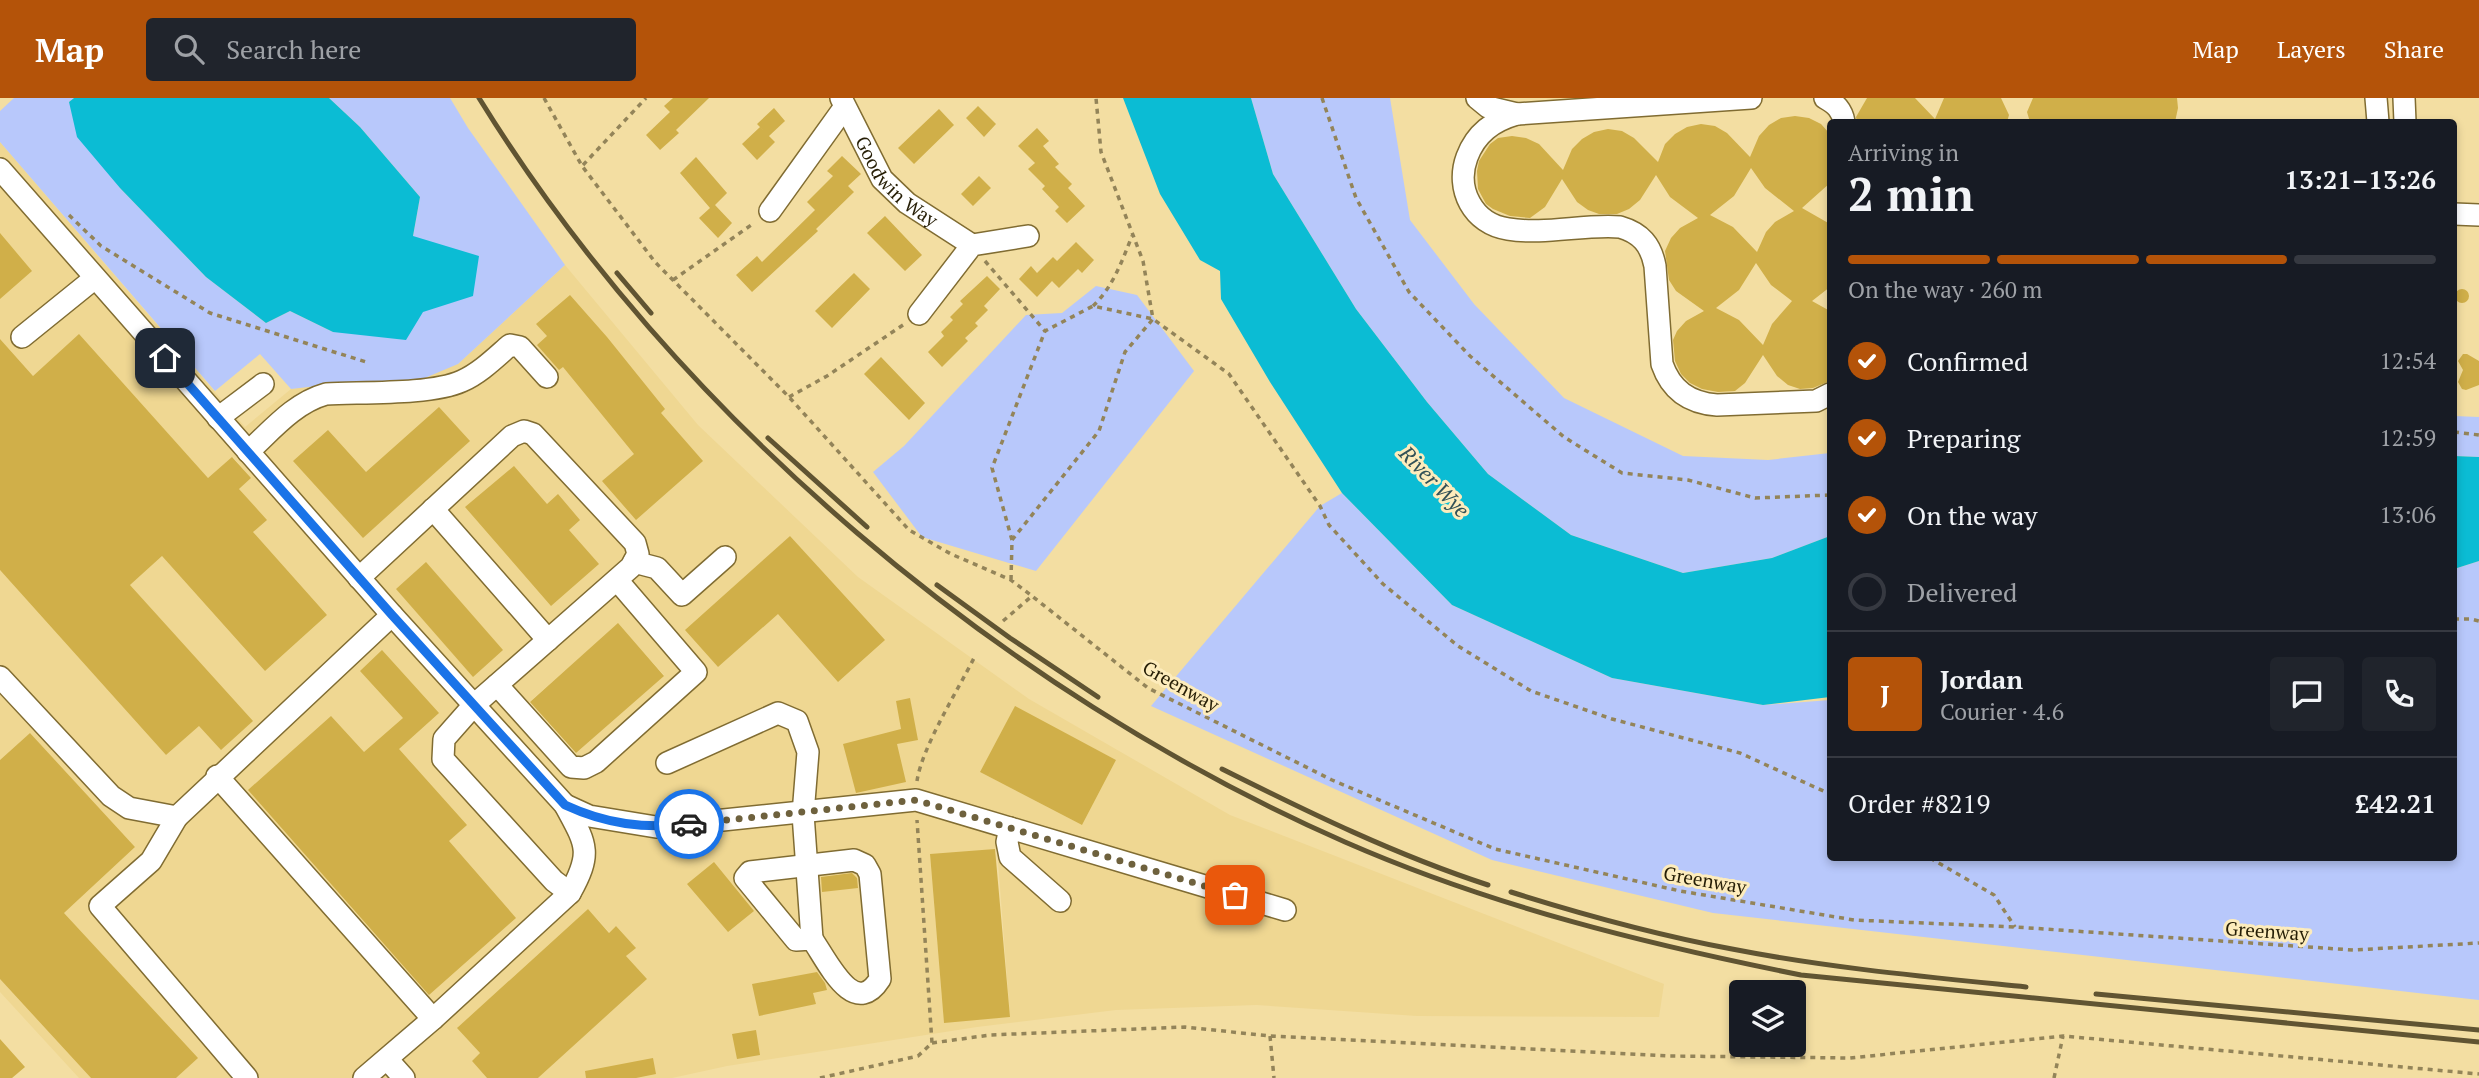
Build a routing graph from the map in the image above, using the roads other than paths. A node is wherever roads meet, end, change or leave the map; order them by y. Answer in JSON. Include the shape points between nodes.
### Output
{"nodes":[{"id":1,"x":1477,"y":98,"type":"edge"},
{"id":2,"x":1751,"y":98,"type":"edge"},
{"id":3,"x":1825,"y":98,"type":"edge"},
{"id":4,"x":2376,"y":98,"type":"edge"},
{"id":5,"x":2403,"y":98,"type":"edge"},
{"id":6,"x":1660,"y":101,"type":"edge"},
{"id":7,"x":843,"y":103,"type":"edge"},
{"id":8,"x":1845,"y":112,"type":"edge"},
{"id":9,"x":1517,"y":114,"type":"junction"},
{"id":10,"x":2378,"y":119,"type":"edge"},
{"id":11,"x":2405,"y":119,"type":"edge"},
{"id":12,"x":0,"y":169,"type":"edge"},
{"id":13,"x":770,"y":211,"type":"road end"},
{"id":14,"x":2457,"y":214,"type":"edge"},
{"id":15,"x":2479,"y":215,"type":"edge"},
{"id":16,"x":1028,"y":236,"type":"dead end"},
{"id":17,"x":972,"y":244,"type":"junction"},
{"id":18,"x":95,"y":278,"type":"junction"},
{"id":19,"x":919,"y":314,"type":"road end"},
{"id":20,"x":22,"y":337,"type":"dead end"},
{"id":21,"x":547,"y":377,"type":"dead end"},
{"id":22,"x":263,"y":384,"type":"dead end"},
{"id":23,"x":1827,"y":396,"type":"edge"},
{"id":24,"x":218,"y":418,"type":"junction"},
{"id":25,"x":248,"y":452,"type":"junction"},
{"id":26,"x":433,"y":509,"type":"junction"},
{"id":27,"x":725,"y":557,"type":"dead end"},
{"id":28,"x":634,"y":562,"type":"junction"},
{"id":29,"x":359,"y":578,"type":"junction"},
{"id":30,"x":617,"y":580,"type":"junction"},
{"id":31,"x":392,"y":615,"type":"junction"},
{"id":32,"x":548,"y":640,"type":"junction"},
{"id":33,"x":0,"y":677,"type":"edge"},
{"id":34,"x":497,"y":685,"type":"junction"},
{"id":35,"x":474,"y":705,"type":"junction"},
{"id":36,"x":667,"y":763,"type":"dead end"},
{"id":37,"x":217,"y":776,"type":"junction"},
{"id":38,"x":565,"y":805,"type":"junction"},
{"id":39,"x":803,"y":814,"type":"junction"},
{"id":40,"x":177,"y":817,"type":"junction"},
{"id":41,"x":1010,"y":828,"type":"junction"},
{"id":42,"x":807,"y":866,"type":"junction"},
{"id":43,"x":570,"y":893,"type":"junction"},
{"id":44,"x":1060,"y":901,"type":"dead end"},
{"id":45,"x":1285,"y":910,"type":"dead end"},
{"id":46,"x":811,"y":939,"type":"junction"},
{"id":47,"x":433,"y":1019,"type":"junction"},
{"id":48,"x":387,"y":1059,"type":"junction"},
{"id":49,"x":244,"y":1077,"type":"edge"},
{"id":50,"x":364,"y":1078,"type":"edge"},
{"id":51,"x":404,"y":1078,"type":"edge"}],
"edges":[{"from":1,"to":9,"type":"street","via":[[1488,107]]},
{"from":2,"to":6,"type":"street"},
{"from":3,"to":8,"type":"street"},
{"from":4,"to":10,"type":"street"},
{"from":5,"to":11,"type":"street"},
{"from":6,"to":9,"type":"street"},
{"from":7,"to":13,"type":"street"},
{"from":7,"to":17,"type":"street","name":"Goodwin Way","via":[[882,178],[907,203]]},
{"from":9,"to":23,"type":"street","via":[[1489,126],[1470,148],[1462,178],[1464,193],[1480,215],[1504,229],[1610,226],[1632,230],[1643,239],[1652,250],[1655,266],[1662,365],[1667,379],[1688,398],[1717,405],[1816,401]]},
{"from":12,"to":18,"type":"street"},
{"from":14,"to":15,"type":"street"},
{"from":16,"to":17,"type":"street"},
{"from":17,"to":19,"type":"street"},
{"from":18,"to":20,"type":"street"},
{"from":18,"to":24,"type":"street"},
{"from":21,"to":25,"type":"street","via":[[520,347],[510,345],[474,374],[437,389],[326,394],[310,399]]},
{"from":22,"to":24,"type":"street"},
{"from":24,"to":25,"type":"street"},
{"from":25,"to":29,"type":"street"},
{"from":26,"to":28,"type":"street","via":[[512,436],[533,434],[635,543],[638,554]]},
{"from":26,"to":29,"type":"street"},
{"from":26,"to":32,"type":"street"},
{"from":27,"to":28,"type":"street","via":[[682,595],[657,568]]},
{"from":28,"to":30,"type":"street"},
{"from":29,"to":31,"type":"street"},
{"from":30,"to":32,"type":"street"},
{"from":30,"to":34,"type":"street","via":[[696,672],[606,753],[584,768],[571,767]]},
{"from":31,"to":35,"type":"street"},
{"from":31,"to":37,"type":"street"},
{"from":32,"to":34,"type":"street"},
{"from":33,"to":40,"type":"street","via":[[111,796],[129,808]]},
{"from":34,"to":35,"type":"street"},
{"from":35,"to":38,"type":"street"},
{"from":35,"to":43,"type":"street","via":[[444,738],[443,759]]},
{"from":36,"to":39,"type":"street","via":[[778,713],[797,721],[808,752]]},
{"from":37,"to":40,"type":"street"},
{"from":37,"to":47,"type":"street"},
{"from":38,"to":39,"type":"street","via":[[589,816],[656,827]]},
{"from":38,"to":43,"type":"street","via":[[585,842],[583,869]]},
{"from":39,"to":41,"type":"street","via":[[916,800]]},
{"from":39,"to":42,"type":"street"},
{"from":40,"to":49,"type":"street","via":[[151,861],[100,906]]},
{"from":41,"to":44,"type":"street","via":[[1010,857]]},
{"from":41,"to":45,"type":"street"},
{"from":42,"to":46,"type":"street"},
{"from":42,"to":46,"type":"street","via":[[750,872],[745,878],[796,940]]},
{"from":42,"to":46,"type":"street","via":[[854,860],[870,874],[880,979],[873,990],[862,995],[849,992]]},
{"from":43,"to":47,"type":"street"},
{"from":47,"to":48,"type":"street"},
{"from":48,"to":50,"type":"street"},
{"from":48,"to":51,"type":"street"}]}
